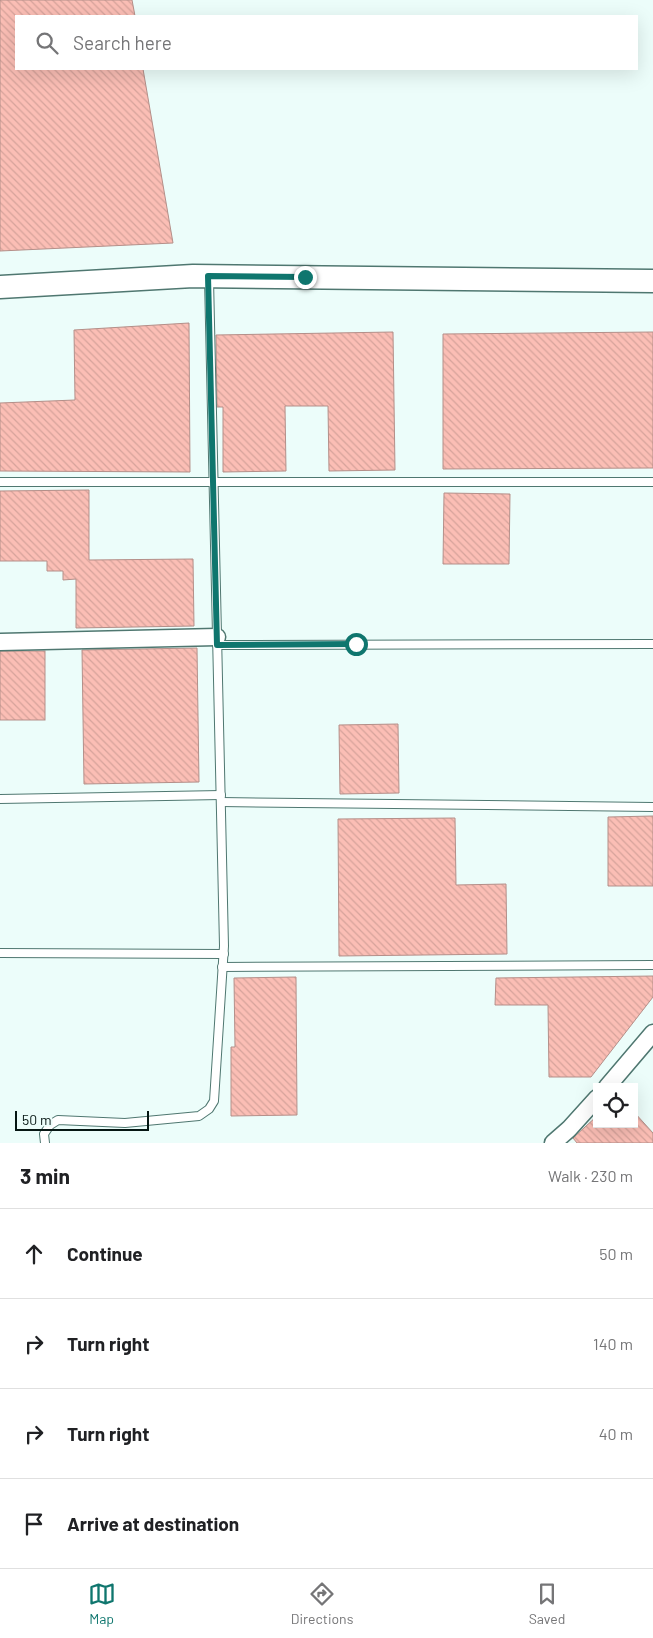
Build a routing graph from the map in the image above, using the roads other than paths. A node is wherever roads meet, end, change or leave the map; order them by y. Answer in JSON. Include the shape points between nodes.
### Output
{"nodes":[{"id":1,"x":208,"y":276,"type":"junction"},
{"id":2,"x":653,"y":281,"type":"edge"},
{"id":3,"x":0,"y":287,"type":"edge"},
{"id":4,"x":0,"y":482,"type":"edge"},
{"id":5,"x":653,"y":482,"type":"edge"},
{"id":6,"x":214,"y":484,"type":"junction"},
{"id":7,"x":217,"y":641,"type":"junction"},
{"id":8,"x":0,"y":642,"type":"edge"},
{"id":9,"x":653,"y":644,"type":"edge"},
{"id":10,"x":221,"y":798,"type":"junction"},
{"id":11,"x":0,"y":799,"type":"edge"},
{"id":12,"x":653,"y":807,"type":"edge"},
{"id":13,"x":0,"y":953,"type":"edge"},
{"id":14,"x":224,"y":954,"type":"junction"},
{"id":15,"x":653,"y":965,"type":"edge"},
{"id":16,"x":222,"y":967,"type":"junction"},
{"id":17,"x":653,"y":1032,"type":"edge"},
{"id":18,"x":610,"y":1083,"type":"edge"},
{"id":19,"x":593,"y":1102,"type":"edge"},
{"id":20,"x":45,"y":1143,"type":"edge"},
{"id":21,"x":552,"y":1143,"type":"edge"}],
"edges":[{"from":1,"to":2,"type":"main road"},
{"from":1,"to":3,"type":"main road"},
{"from":1,"to":6,"type":"lane"},
{"from":4,"to":6,"type":"lane"},
{"from":5,"to":6,"type":"lane"},
{"from":6,"to":7,"type":"lane"},
{"from":7,"to":8,"type":"street"},
{"from":7,"to":9,"type":"lane"},
{"from":7,"to":10,"type":"lane"},
{"from":10,"to":11,"type":"lane"},
{"from":10,"to":12,"type":"lane"},
{"from":10,"to":14,"type":"lane"},
{"from":13,"to":14,"type":"lane"},
{"from":14,"to":16,"type":"lane"},
{"from":15,"to":16,"type":"lane"},
{"from":16,"to":20,"type":"lane","via":[[214,1101],[209,1110],[199,1116],[126,1123],[58,1120],[44,1134]]},
{"from":17,"to":18,"type":"street"},
{"from":19,"to":21,"type":"street"}]}
